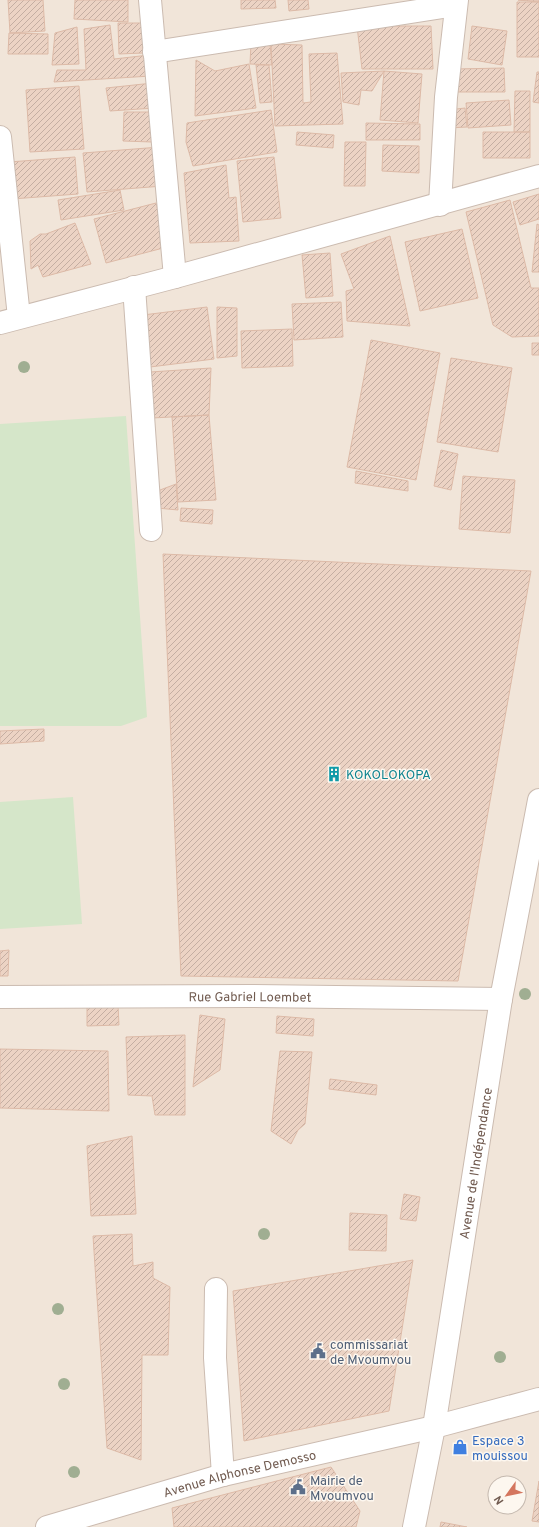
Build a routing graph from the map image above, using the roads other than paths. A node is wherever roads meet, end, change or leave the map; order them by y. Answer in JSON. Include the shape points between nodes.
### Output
{"nodes":[{"id":1,"x":150,"y":0,"type":"edge"},
{"id":2,"x":457,"y":3,"type":"edge"},
{"id":3,"x":154,"y":52,"type":"junction"},
{"id":4,"x":0,"y":146,"type":"edge"},
{"id":5,"x":539,"y":176,"type":"edge"},
{"id":6,"x":440,"y":205,"type":"junction"},
{"id":7,"x":175,"y":277,"type":"junction"},
{"id":8,"x":134,"y":287,"type":"junction"},
{"id":9,"x":9,"y":320,"type":"edge"},
{"id":10,"x":151,"y":530,"type":"dead end"},
{"id":11,"x":539,"y":800,"type":"edge"},
{"id":12,"x":536,"y":835,"type":"edge"},
{"id":13,"x":0,"y":997,"type":"edge"},
{"id":14,"x":501,"y":1000,"type":"junction"},
{"id":15,"x":216,"y":1289,"type":"dead end"},
{"id":16,"x":539,"y":1399,"type":"edge"},
{"id":17,"x":434,"y":1427,"type":"junction"},
{"id":18,"x":223,"y":1475,"type":"junction"},
{"id":19,"x":47,"y":1527,"type":"edge"},
{"id":20,"x":414,"y":1527,"type":"edge"}],
"edges":[{"from":1,"to":3,"type":"street"},
{"from":2,"to":3,"type":"street"},
{"from":2,"to":6,"type":"street","via":[[446,97]]},
{"from":3,"to":7,"type":"street"},
{"from":4,"to":9,"type":"street"},
{"from":5,"to":6,"type":"street"},
{"from":6,"to":7,"type":"street"},
{"from":7,"to":8,"type":"street"},
{"from":8,"to":9,"type":"street"},
{"from":8,"to":10,"type":"street"},
{"from":11,"to":12,"type":"street","name":"Avenue de l'Indépendance"},
{"from":12,"to":14,"type":"street","name":"Avenue de l'Indépendance"},
{"from":13,"to":14,"type":"street","name":"Rue Gabriel Loembet","via":[[248,996]]},
{"from":14,"to":17,"type":"street","name":"Avenue de l'Indépendance"},
{"from":15,"to":18,"type":"street","via":[[215,1358]]},
{"from":16,"to":17,"type":"street","name":"Avenue Alphonse Demosso"},
{"from":17,"to":18,"type":"street","name":"Avenue Alphonse Demosso"},
{"from":17,"to":20,"type":"street","name":"Avenue de l'Indépendance"},
{"from":18,"to":19,"type":"street","name":"Avenue Alphonse Demosso"}]}
